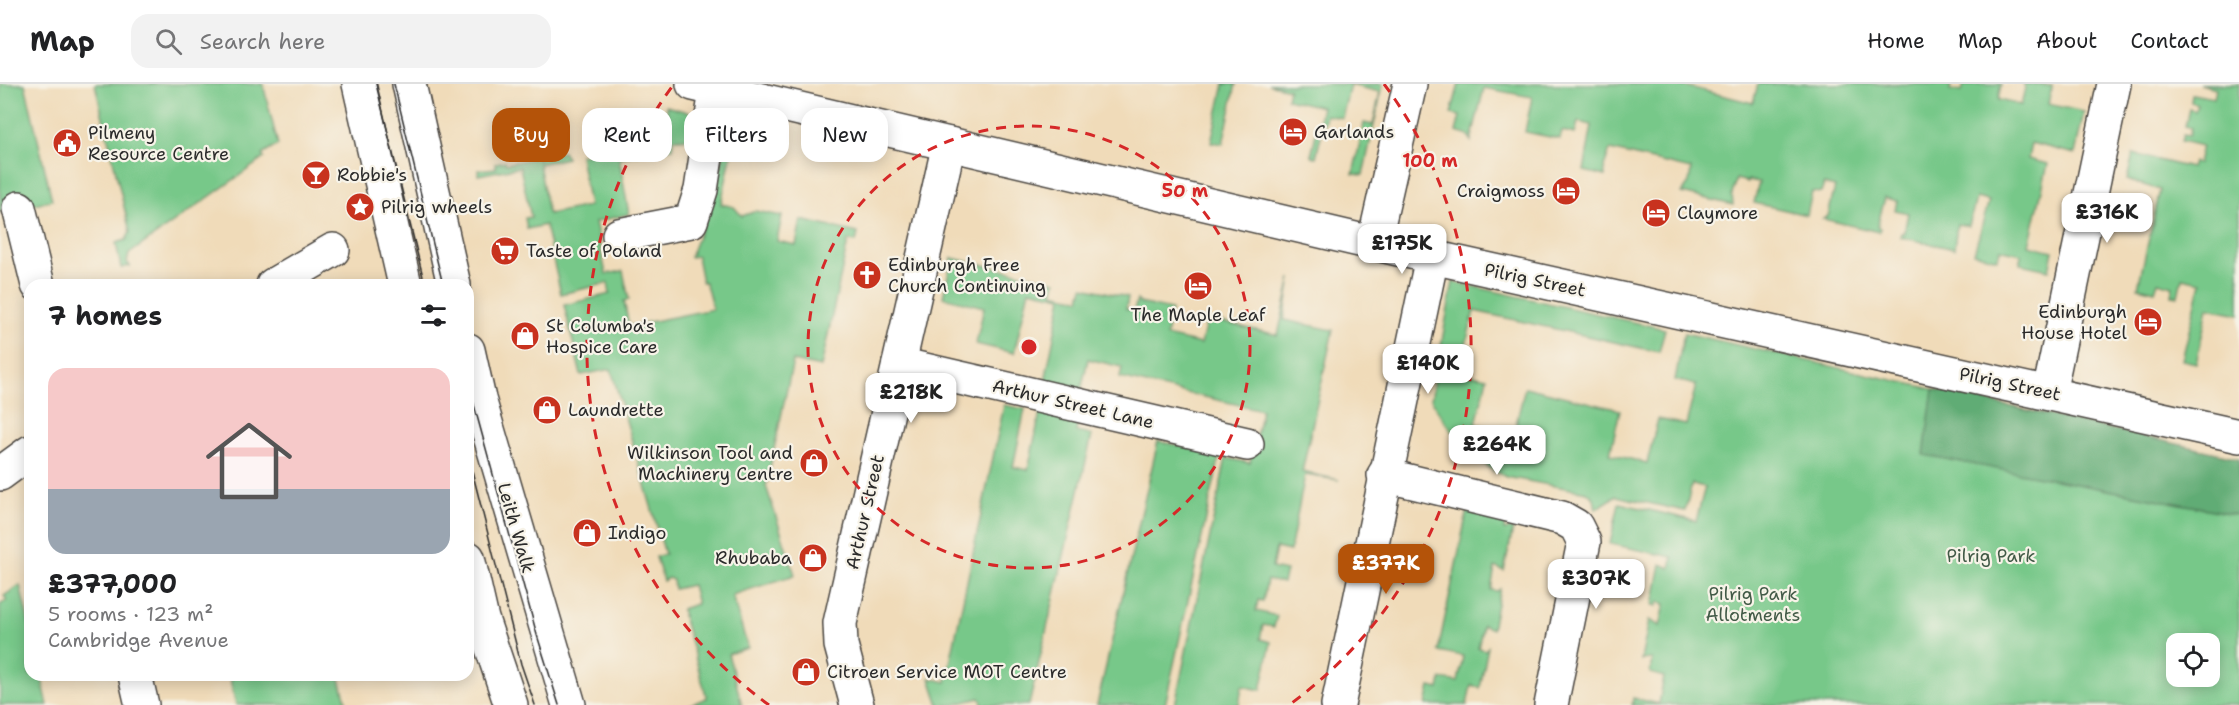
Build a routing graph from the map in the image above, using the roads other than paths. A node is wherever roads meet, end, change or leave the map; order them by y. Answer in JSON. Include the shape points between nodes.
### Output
{"nodes":[{"id":1,"x":358,"y":84,"type":"edge"},
{"id":2,"x":409,"y":84,"type":"edge"},
{"id":3,"x":1410,"y":84,"type":"edge"},
{"id":4,"x":2114,"y":84,"type":"edge"},
{"id":5,"x":704,"y":87,"type":"edge"},
{"id":6,"x":949,"y":144,"type":"junction"},
{"id":7,"x":19,"y":208,"type":"dead end"},
{"id":8,"x":618,"y":235,"type":"dead end"},
{"id":9,"x":1374,"y":243,"type":"junction"},
{"id":10,"x":333,"y":250,"type":"dead end"},
{"id":11,"x":1432,"y":257,"type":"junction"},
{"id":12,"x":37,"y":279,"type":"edge"},
{"id":13,"x":283,"y":279,"type":"edge"},
{"id":14,"x":404,"y":279,"type":"edge"},
{"id":15,"x":453,"y":279,"type":"edge"},
{"id":16,"x":899,"y":364,"type":"junction"},
{"id":17,"x":474,"y":377,"type":"edge"},
{"id":18,"x":2049,"y":393,"type":"junction"},
{"id":19,"x":2239,"y":436,"type":"edge"},
{"id":20,"x":1247,"y":444,"type":"dead end"},
{"id":21,"x":24,"y":456,"type":"edge"},
{"id":22,"x":0,"y":474,"type":"edge"},
{"id":23,"x":1384,"y":475,"type":"junction"},
{"id":24,"x":474,"y":584,"type":"edge"},
{"id":25,"x":136,"y":681,"type":"edge"},
{"id":26,"x":142,"y":705,"type":"edge"},
{"id":27,"x":511,"y":705,"type":"edge"},
{"id":28,"x":569,"y":705,"type":"edge"},
{"id":29,"x":857,"y":705,"type":"edge"},
{"id":30,"x":1338,"y":705,"type":"edge"},
{"id":31,"x":1551,"y":705,"type":"edge"}],
"edges":[{"from":1,"to":14,"type":"street"},
{"from":2,"to":15,"type":"street"},
{"from":3,"to":9,"type":"street"},
{"from":4,"to":18,"type":"street"},
{"from":5,"to":6,"type":"street","name":"Pilrig Street"},
{"from":5,"to":8,"type":"street","via":[[701,190],[691,221]]},
{"from":6,"to":9,"type":"street","name":"Pilrig Street"},
{"from":6,"to":16,"type":"street","name":"Arthur Street"},
{"from":7,"to":12,"type":"street"},
{"from":9,"to":11,"type":"street","name":"Pilrig Street"},
{"from":10,"to":13,"type":"street"},
{"from":11,"to":18,"type":"street","name":"Pilrig Street"},
{"from":11,"to":23,"type":"street"},
{"from":16,"to":20,"type":"street","name":"Arthur Street Lane"},
{"from":16,"to":29,"type":"street","name":"Arthur Street","via":[[840,623],[841,645]]},
{"from":17,"to":28,"type":"street","name":"Leith Walk"},
{"from":18,"to":19,"type":"street","name":"Pilrig Street"},
{"from":21,"to":22,"type":"street"},
{"from":23,"to":30,"type":"street"},
{"from":23,"to":31,"type":"street","via":[[1562,518],[1580,532],[1584,542]]},
{"from":24,"to":27,"type":"street"},
{"from":25,"to":26,"type":"street"}]}
